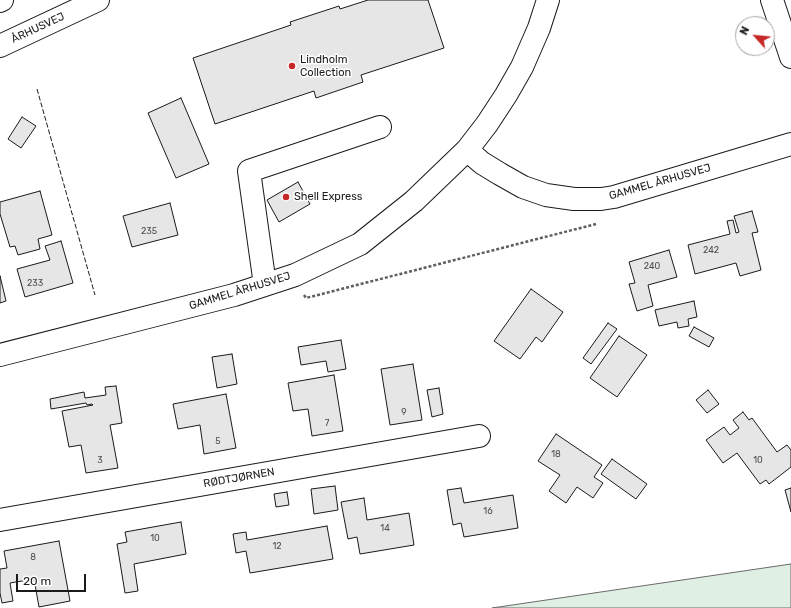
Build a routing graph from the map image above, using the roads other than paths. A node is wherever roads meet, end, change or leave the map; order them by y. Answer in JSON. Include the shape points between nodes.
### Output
{"nodes":[{"id":1,"x":98,"y":0,"type":"edge"},
{"id":2,"x":548,"y":0,"type":"edge"},
{"id":3,"x":772,"y":0,"type":"edge"},
{"id":4,"x":0,"y":46,"type":"edge"},
{"id":5,"x":791,"y":57,"type":"edge"},
{"id":6,"x":380,"y":127,"type":"dead end"},
{"id":7,"x":791,"y":144,"type":"edge"},
{"id":8,"x":467,"y":150,"type":"junction"},
{"id":9,"x":265,"y":285,"type":"junction"},
{"id":10,"x":0,"y":355,"type":"edge"},
{"id":11,"x":479,"y":436,"type":"dead end"},
{"id":12,"x":0,"y":520,"type":"edge"}],
"edges":[{"from":1,"to":4,"type":"street","name":"ÅRHUSVEJ"},
{"from":2,"to":8,"type":"street","name":"GAMMEL ÅRHUSVEJ","via":[[522,67],[491,118]]},
{"from":3,"to":5,"type":"street"},
{"from":6,"to":9,"type":"street","via":[[249,171]]},
{"from":7,"to":8,"type":"street","name":"GAMMEL ÅRHUSVEJ","via":[[601,199],[546,195],[523,187],[482,163]]},
{"from":8,"to":9,"type":"street","name":"GAMMEL ÅRHUSVEJ","via":[[414,201],[360,244],[295,275]]},
{"from":9,"to":10,"type":"street","name":"GAMMEL ÅRHUSVEJ"},
{"from":11,"to":12,"type":"street","name":"RØDTJØRNEN"}]}
